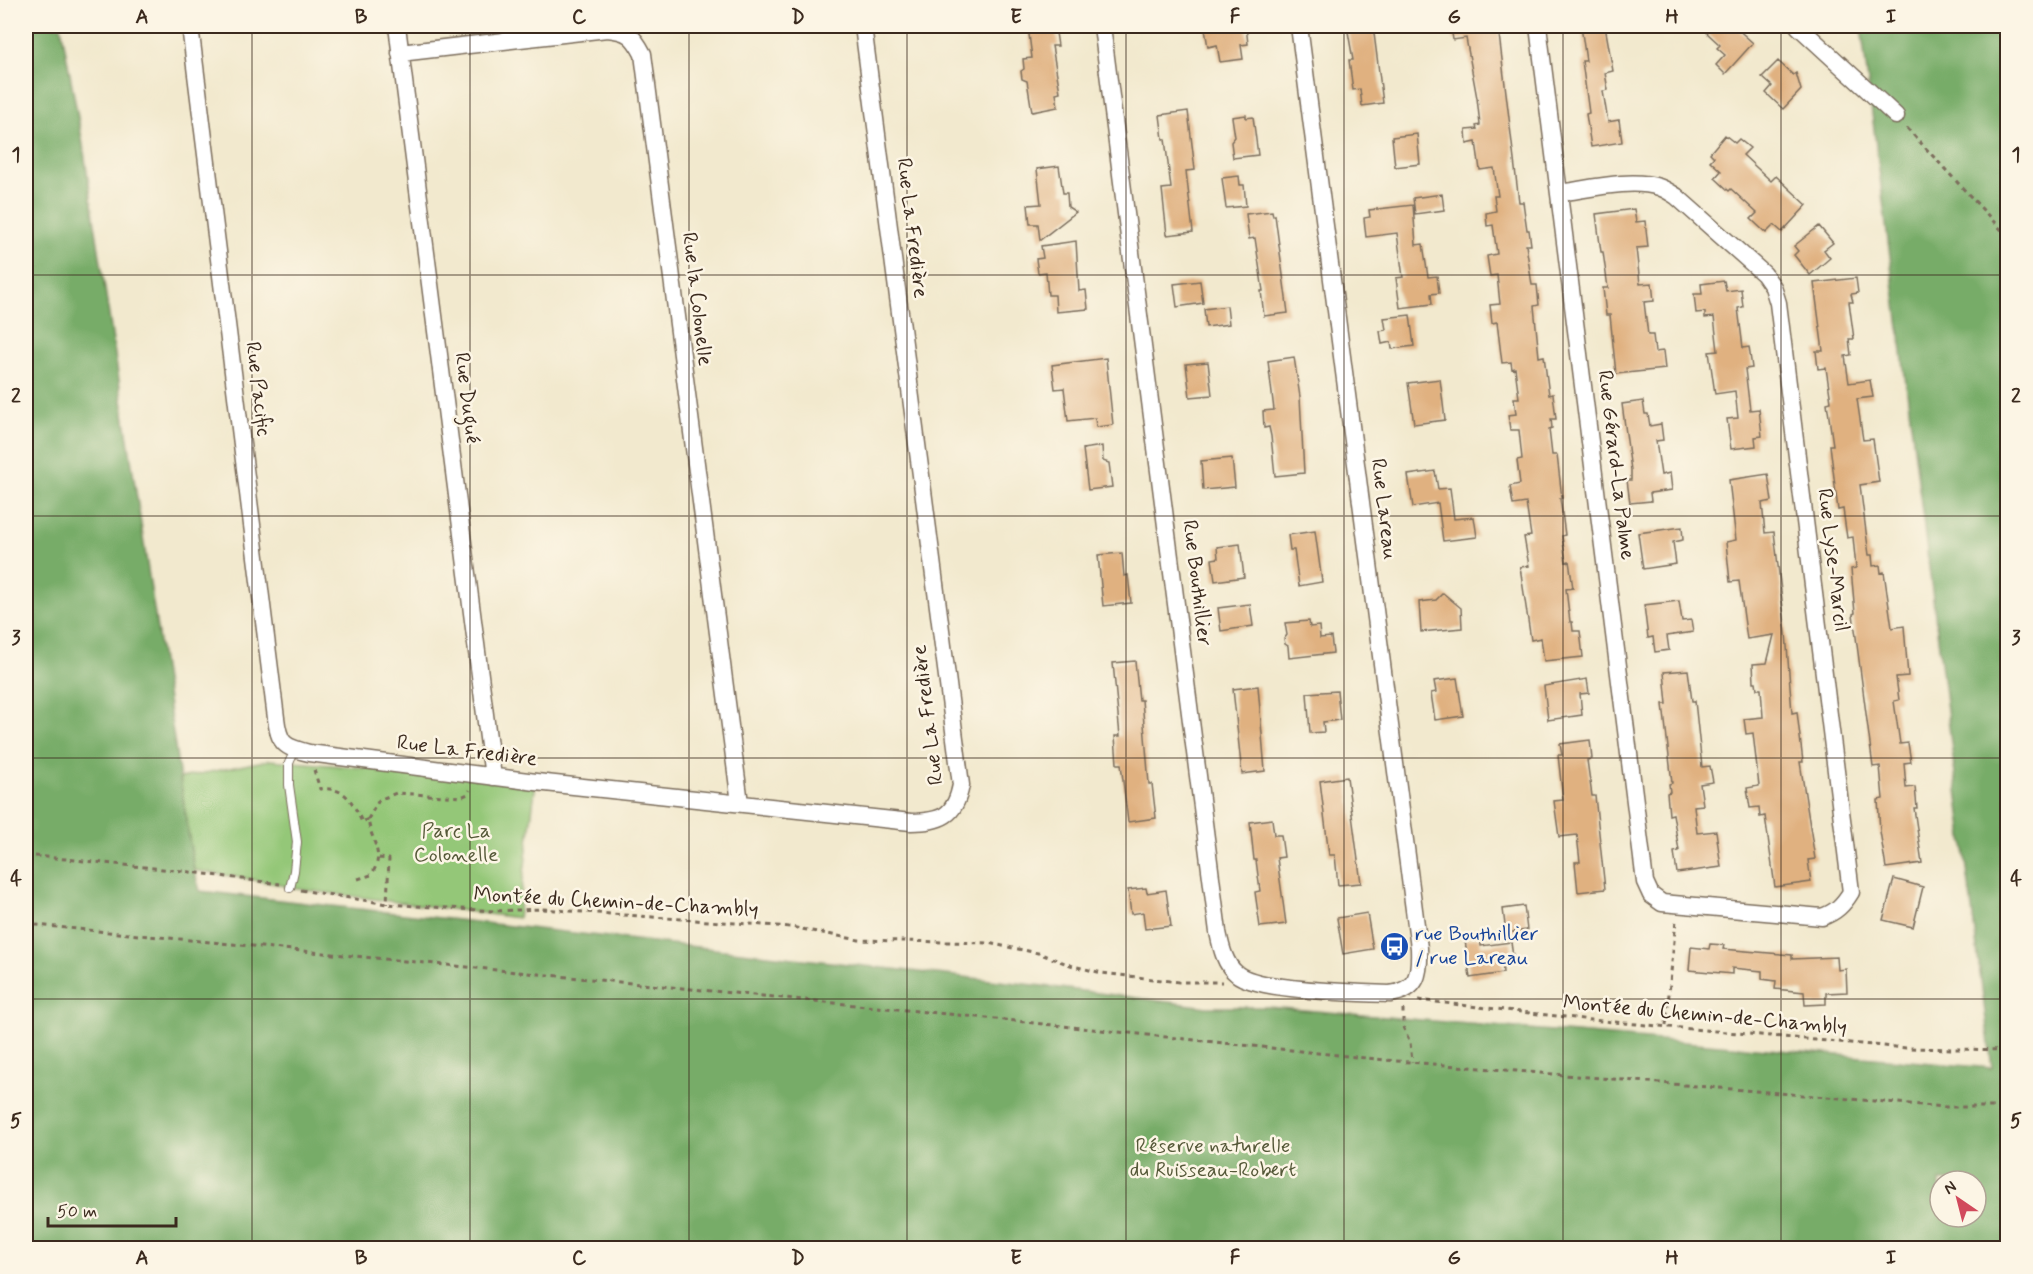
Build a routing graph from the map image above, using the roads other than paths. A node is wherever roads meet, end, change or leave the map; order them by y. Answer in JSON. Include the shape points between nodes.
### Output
{"nodes":[{"id":1,"x":190,"y":26,"type":"edge"},
{"id":2,"x":397,"y":26,"type":"edge"},
{"id":3,"x":863,"y":26,"type":"edge"},
{"id":4,"x":1102,"y":26,"type":"edge"},
{"id":5,"x":1299,"y":26,"type":"edge"},
{"id":6,"x":1538,"y":26,"type":"edge"},
{"id":7,"x":1797,"y":26,"type":"edge"},
{"id":8,"x":400,"y":53,"type":"junction"},
{"id":9,"x":1896,"y":116,"type":"road end"},
{"id":10,"x":1559,"y":193,"type":"junction"},
{"id":11,"x":295,"y":750,"type":"junction"},
{"id":12,"x":493,"y":777,"type":"junction"},
{"id":13,"x":740,"y":803,"type":"junction"},
{"id":14,"x":290,"y":888,"type":"road end"},
{"id":15,"x":1670,"y":905,"type":"joint"},
{"id":16,"x":1403,"y":992,"type":"joint"}],
"edges":[{"from":1,"to":11,"type":"street","name":"Rue Pacific","via":[[277,727],[281,741]]},
{"from":2,"to":8,"type":"street","name":"Rue Dugué"},
{"from":3,"to":13,"type":"street","name":"Rue La Fredière","via":[[961,785],[958,801],[947,815],[931,821]]},
{"from":4,"to":16,"type":"street","name":"Rue Bouthillier","via":[[1218,933],[1224,955],[1236,974],[1251,982],[1374,994]]},
{"from":5,"to":16,"type":"street","name":"Rue Lareau","via":[[1419,948],[1418,975]]},
{"from":6,"to":10,"type":"street","name":"Rue Gérard-La Palme"},
{"from":7,"to":9,"type":"street"},
{"from":8,"to":12,"type":"street","name":"Rue Dugué"},
{"from":8,"to":13,"type":"street","name":"Rue la Colonelle","via":[[607,29],[621,30],[635,39],[643,54]]},
{"from":10,"to":15,"type":"street","name":"Rue Gérard-La Palme","via":[[1646,882],[1651,895]]},
{"from":10,"to":15,"type":"street","name":"Rue Lyse-Marcil","via":[[1642,184],[1677,196],[1764,274],[1778,303],[1851,892],[1843,905],[1822,918]]},
{"from":11,"to":12,"type":"street","name":"Rue La Fredière"},
{"from":11,"to":14,"type":"lane","via":[[289,763],[297,842]]},
{"from":12,"to":13,"type":"street","name":"Rue La Fredière"}]}
